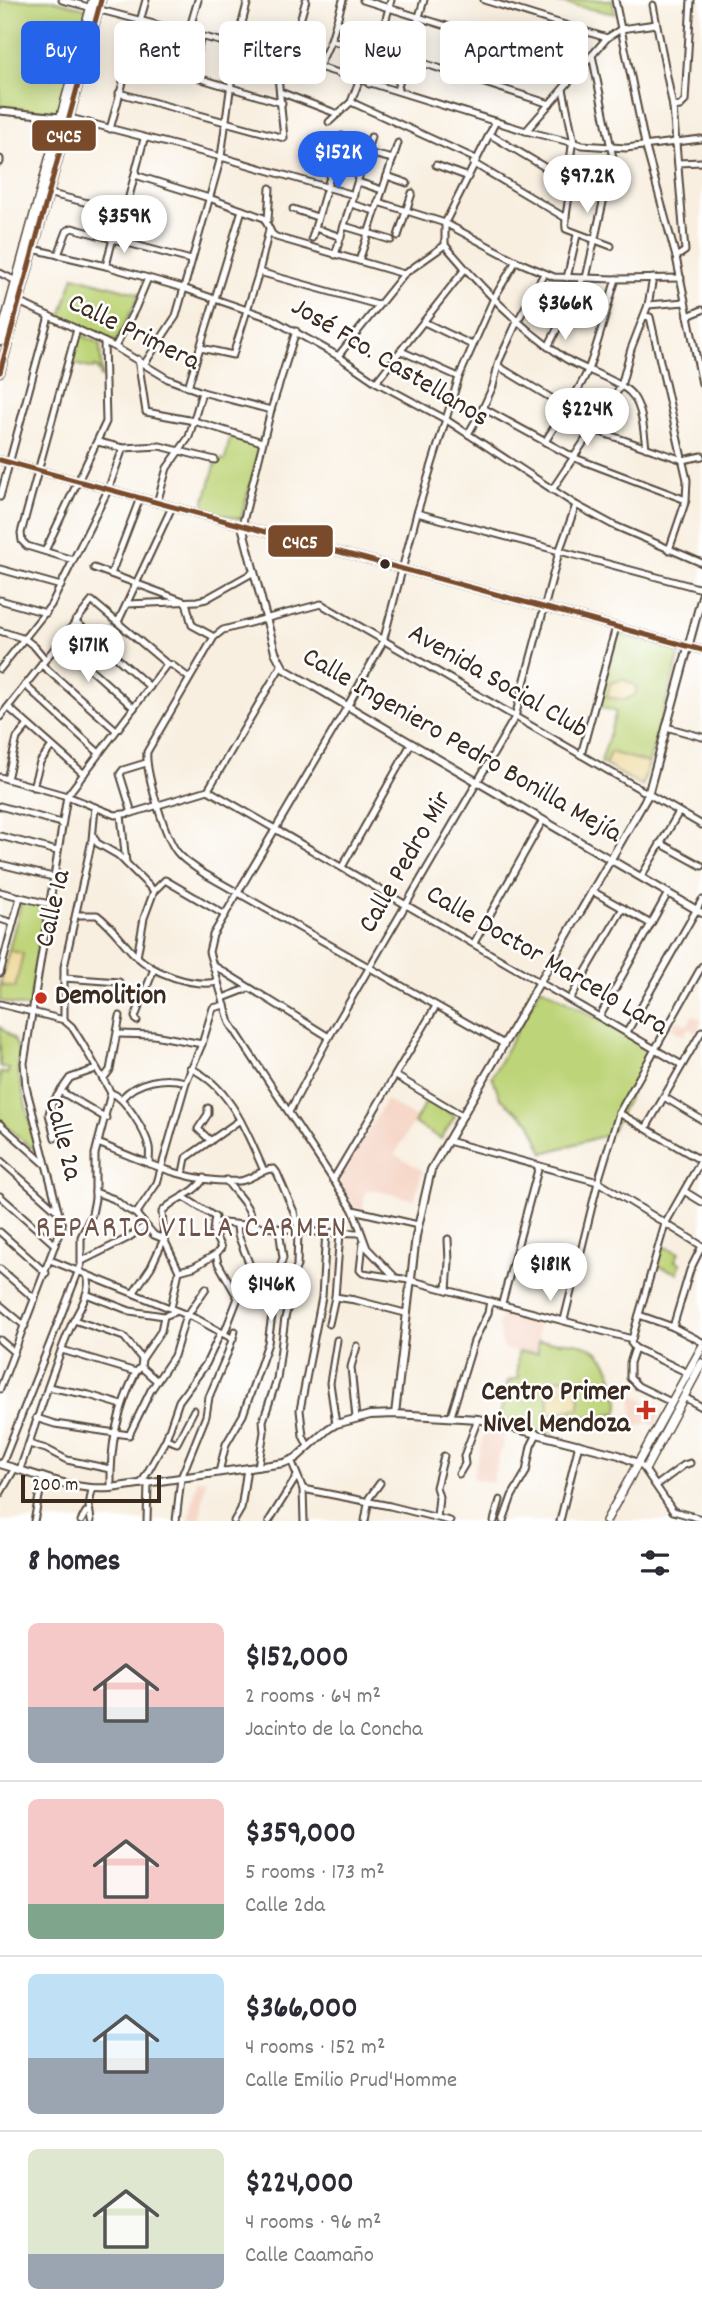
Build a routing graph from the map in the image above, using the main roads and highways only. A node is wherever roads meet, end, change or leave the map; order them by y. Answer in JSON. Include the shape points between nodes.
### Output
{"nodes":[{"id":1,"x":102,"y":0,"type":"edge"},
{"id":2,"x":94,"y":6,"type":"edge"},
{"id":3,"x":45,"y":193,"type":"junction"},
{"id":4,"x":7,"y":318,"type":"edge"},
{"id":5,"x":0,"y":341,"type":"edge"},
{"id":6,"x":0,"y":372,"type":"edge"},
{"id":7,"x":0,"y":460,"type":"edge"},
{"id":8,"x":702,"y":650,"type":"edge"},
{"id":9,"x":701,"y":1349,"type":"edge"},
{"id":10,"x":702,"y":1363,"type":"edge"},
{"id":11,"x":642,"y":1466,"type":"junction"},
{"id":12,"x":606,"y":1521,"type":"edge"}],
"edges":[{"from":1,"to":2,"type":"main road"},
{"from":2,"to":3,"type":"main road"},
{"from":3,"to":4,"type":"main road"},
{"from":3,"to":4,"type":"main road","via":[[19,302]]},
{"from":4,"to":5,"type":"main road"},
{"from":4,"to":6,"type":"main road"},
{"from":7,"to":8,"type":"main road"},
{"from":9,"to":11,"type":"main road"},
{"from":10,"to":11,"type":"main road"},
{"from":11,"to":12,"type":"main road"}]}
